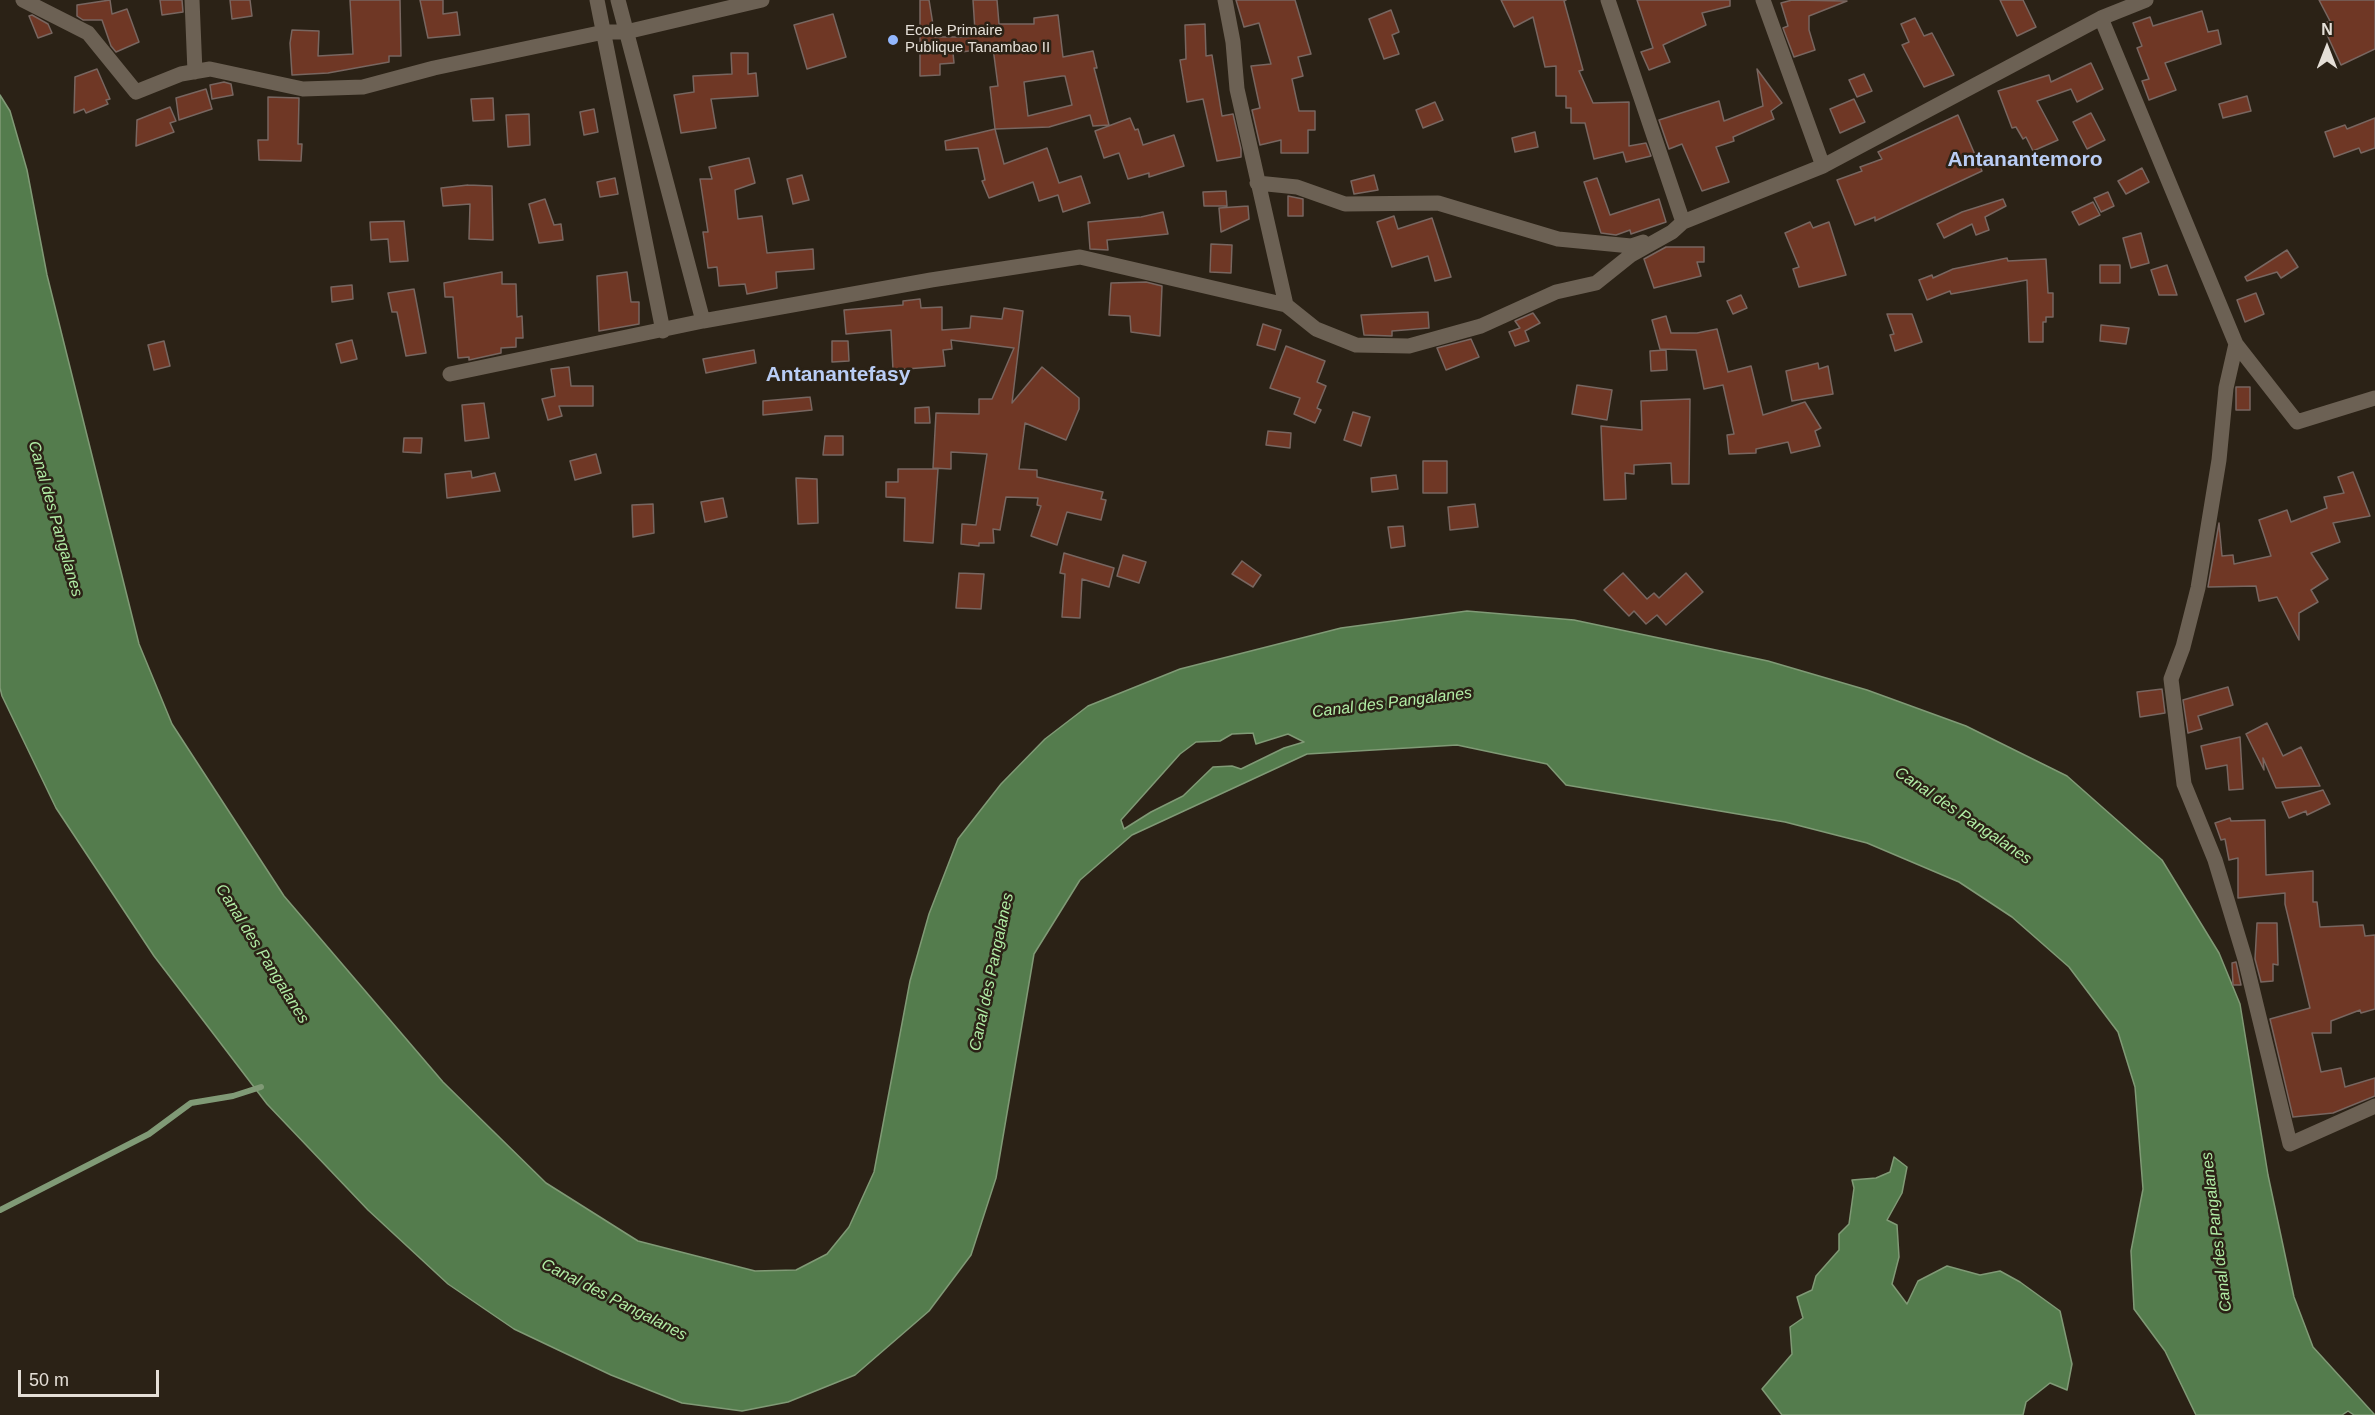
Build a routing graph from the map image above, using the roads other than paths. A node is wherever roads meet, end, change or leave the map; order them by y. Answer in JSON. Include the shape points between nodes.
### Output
{"nodes":[{"id":1,"x":23,"y":0,"type":"edge"},
{"id":2,"x":192,"y":0,"type":"edge"},
{"id":3,"x":597,"y":0,"type":"edge"},
{"id":4,"x":618,"y":0,"type":"edge"},
{"id":5,"x":762,"y":0,"type":"edge"},
{"id":6,"x":1225,"y":0,"type":"edge"},
{"id":7,"x":1608,"y":0,"type":"edge"},
{"id":8,"x":1763,"y":0,"type":"edge"},
{"id":9,"x":2146,"y":0,"type":"edge"},
{"id":10,"x":2101,"y":18,"type":"junction"},
{"id":11,"x":604,"y":32,"type":"junction"},
{"id":12,"x":626,"y":32,"type":"junction"},
{"id":13,"x":195,"y":72,"type":"junction"},
{"id":14,"x":1822,"y":166,"type":"junction"},
{"id":15,"x":1257,"y":183,"type":"junction"},
{"id":16,"x":1677,"y":227,"type":"junction"},
{"id":17,"x":1286,"y":305,"type":"junction"},
{"id":18,"x":703,"y":321,"type":"junction"},
{"id":19,"x":663,"y":332,"type":"junction"},
{"id":20,"x":2236,"y":344,"type":"junction"},
{"id":21,"x":450,"y":374,"type":"dead end"},
{"id":22,"x":2375,"y":398,"type":"edge"},
{"id":23,"x":2375,"y":1106,"type":"edge"}],
"edges":[{"from":1,"to":13,"type":"street","via":[[88,33],[136,92]]},
{"from":2,"to":13,"type":"street"},
{"from":3,"to":11,"type":"street"},
{"from":4,"to":12,"type":"street"},
{"from":5,"to":12,"type":"street"},
{"from":6,"to":15,"type":"street","via":[[1237,89]]},
{"from":7,"to":16,"type":"street"},
{"from":8,"to":14,"type":"street"},
{"from":9,"to":10,"type":"street"},
{"from":10,"to":14,"type":"street"},
{"from":10,"to":20,"type":"street"},
{"from":11,"to":12,"type":"street"},
{"from":11,"to":13,"type":"street","via":[[363,87],[303,88],[210,69]]},
{"from":11,"to":19,"type":"street"},
{"from":12,"to":18,"type":"street"},
{"from":14,"to":16,"type":"street"},
{"from":15,"to":16,"type":"street","via":[[1297,187],[1345,204],[1438,203],[1558,239],[1631,246]]},
{"from":15,"to":17,"type":"street"},
{"from":16,"to":17,"type":"street","via":[[1631,255],[1596,283],[1556,292],[1481,326],[1409,346],[1356,345],[1316,329]]},
{"from":17,"to":18,"type":"street","via":[[1080,257]]},
{"from":18,"to":19,"type":"street"},
{"from":19,"to":21,"type":"street"},
{"from":20,"to":22,"type":"street","via":[[2297,422]]},
{"from":20,"to":23,"type":"street","via":[[2226,388],[2219,460],[2198,588],[2183,647],[2170,679],[2184,784],[2215,860],[2242,948],[2290,1144]]}]}
